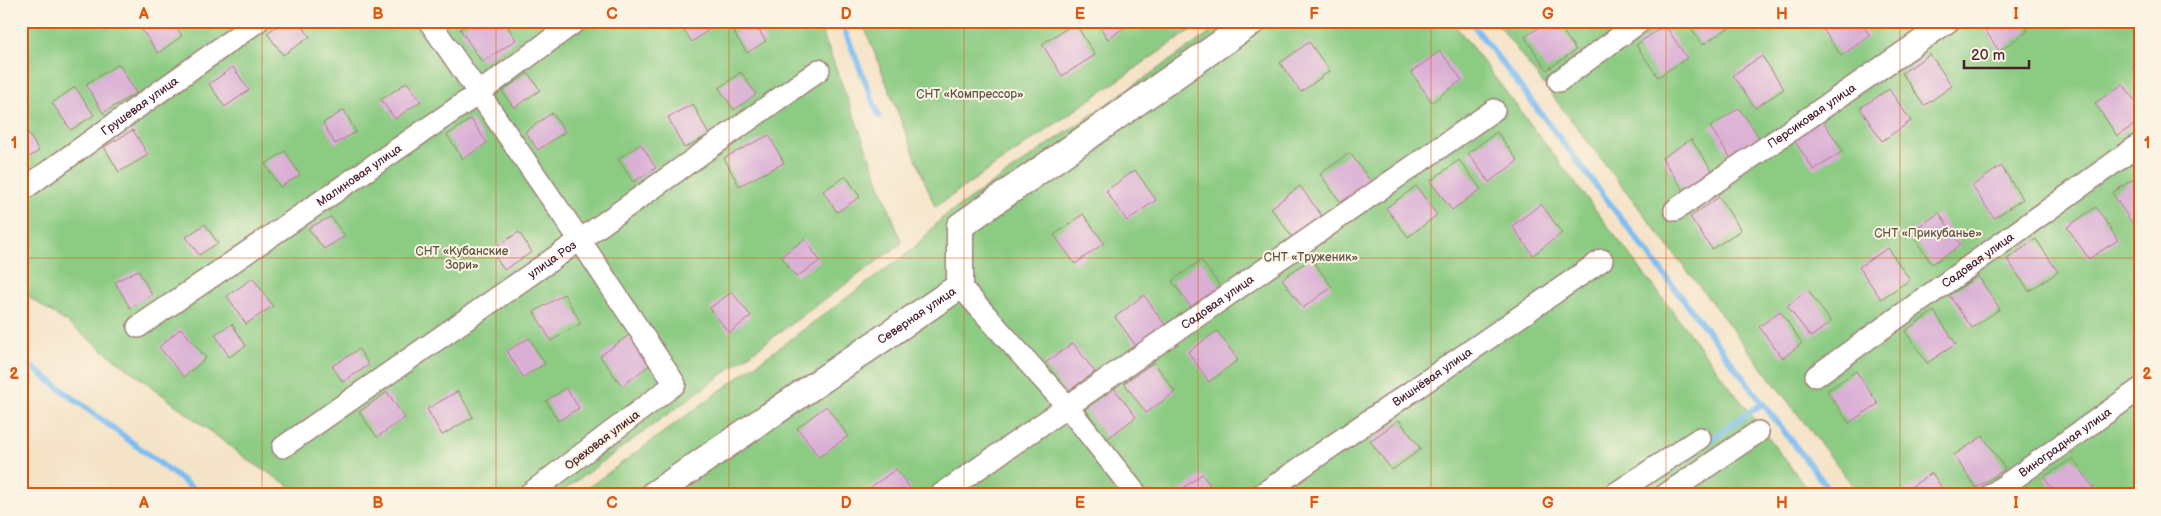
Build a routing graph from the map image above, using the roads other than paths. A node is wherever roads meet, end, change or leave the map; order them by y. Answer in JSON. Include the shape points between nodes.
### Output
{"nodes":[{"id":1,"x":258,"y":21,"type":"edge"},
{"id":2,"x":428,"y":21,"type":"edge"},
{"id":3,"x":576,"y":21,"type":"edge"},
{"id":4,"x":1253,"y":21,"type":"edge"},
{"id":5,"x":1642,"y":21,"type":"edge"},
{"id":6,"x":1949,"y":21,"type":"edge"},
{"id":7,"x":819,"y":70,"type":"dead end"},
{"id":8,"x":1559,"y":81,"type":"dead end"},
{"id":9,"x":479,"y":93,"type":"junction"},
{"id":10,"x":1494,"y":110,"type":"dead end"},
{"id":11,"x":2140,"y":144,"type":"edge"},
{"id":12,"x":21,"y":191,"type":"edge"},
{"id":13,"x":1675,"y":210,"type":"dead end"},
{"id":14,"x":580,"y":240,"type":"junction"},
{"id":15,"x":1602,"y":260,"type":"dead end"},
{"id":16,"x":960,"y":286,"type":"junction"},
{"id":17,"x":138,"y":327,"type":"dead end"},
{"id":18,"x":1816,"y":376,"type":"dead end"},
{"id":19,"x":2140,"y":389,"type":"edge"},
{"id":20,"x":1066,"y":405,"type":"junction"},
{"id":21,"x":1758,"y":432,"type":"dead end"},
{"id":22,"x":1700,"y":438,"type":"dead end"},
{"id":23,"x":283,"y":447,"type":"dead end"},
{"id":24,"x":528,"y":495,"type":"edge"},
{"id":25,"x":652,"y":495,"type":"edge"},
{"id":26,"x":940,"y":495,"type":"edge"},
{"id":27,"x":1137,"y":495,"type":"edge"},
{"id":28,"x":1261,"y":495,"type":"edge"},
{"id":29,"x":1613,"y":495,"type":"edge"},
{"id":30,"x":1665,"y":495,"type":"edge"},
{"id":31,"x":1990,"y":495,"type":"edge"}],
"edges":[{"from":1,"to":12,"type":"street","name":"Грушевая улица"},
{"from":2,"to":9,"type":"street"},
{"from":3,"to":9,"type":"street","name":"Малиновая улица"},
{"from":4,"to":16,"type":"street","name":"Северная улица","via":[[960,226]]},
{"from":5,"to":8,"type":"street"},
{"from":6,"to":13,"type":"street","name":"Персиковая улица"},
{"from":7,"to":14,"type":"street","name":"улица Роз"},
{"from":9,"to":14,"type":"street"},
{"from":9,"to":17,"type":"street","name":"Малиновая улица"},
{"from":10,"to":20,"type":"street","name":"Садовая улица"},
{"from":11,"to":18,"type":"street","name":"Садовая улица"},
{"from":14,"to":23,"type":"street","name":"улица Роз"},
{"from":14,"to":24,"type":"street","name":"Ореховая улица","via":[[675,384]]},
{"from":15,"to":28,"type":"street","name":"Вишнёвая улица"},
{"from":16,"to":20,"type":"street"},
{"from":16,"to":25,"type":"street","name":"Северная улица"},
{"from":19,"to":31,"type":"street","name":"Виноградная улица"},
{"from":20,"to":26,"type":"street","name":"Садовая улица"},
{"from":20,"to":27,"type":"street"},
{"from":21,"to":30,"type":"street"},
{"from":22,"to":29,"type":"street"}]}
